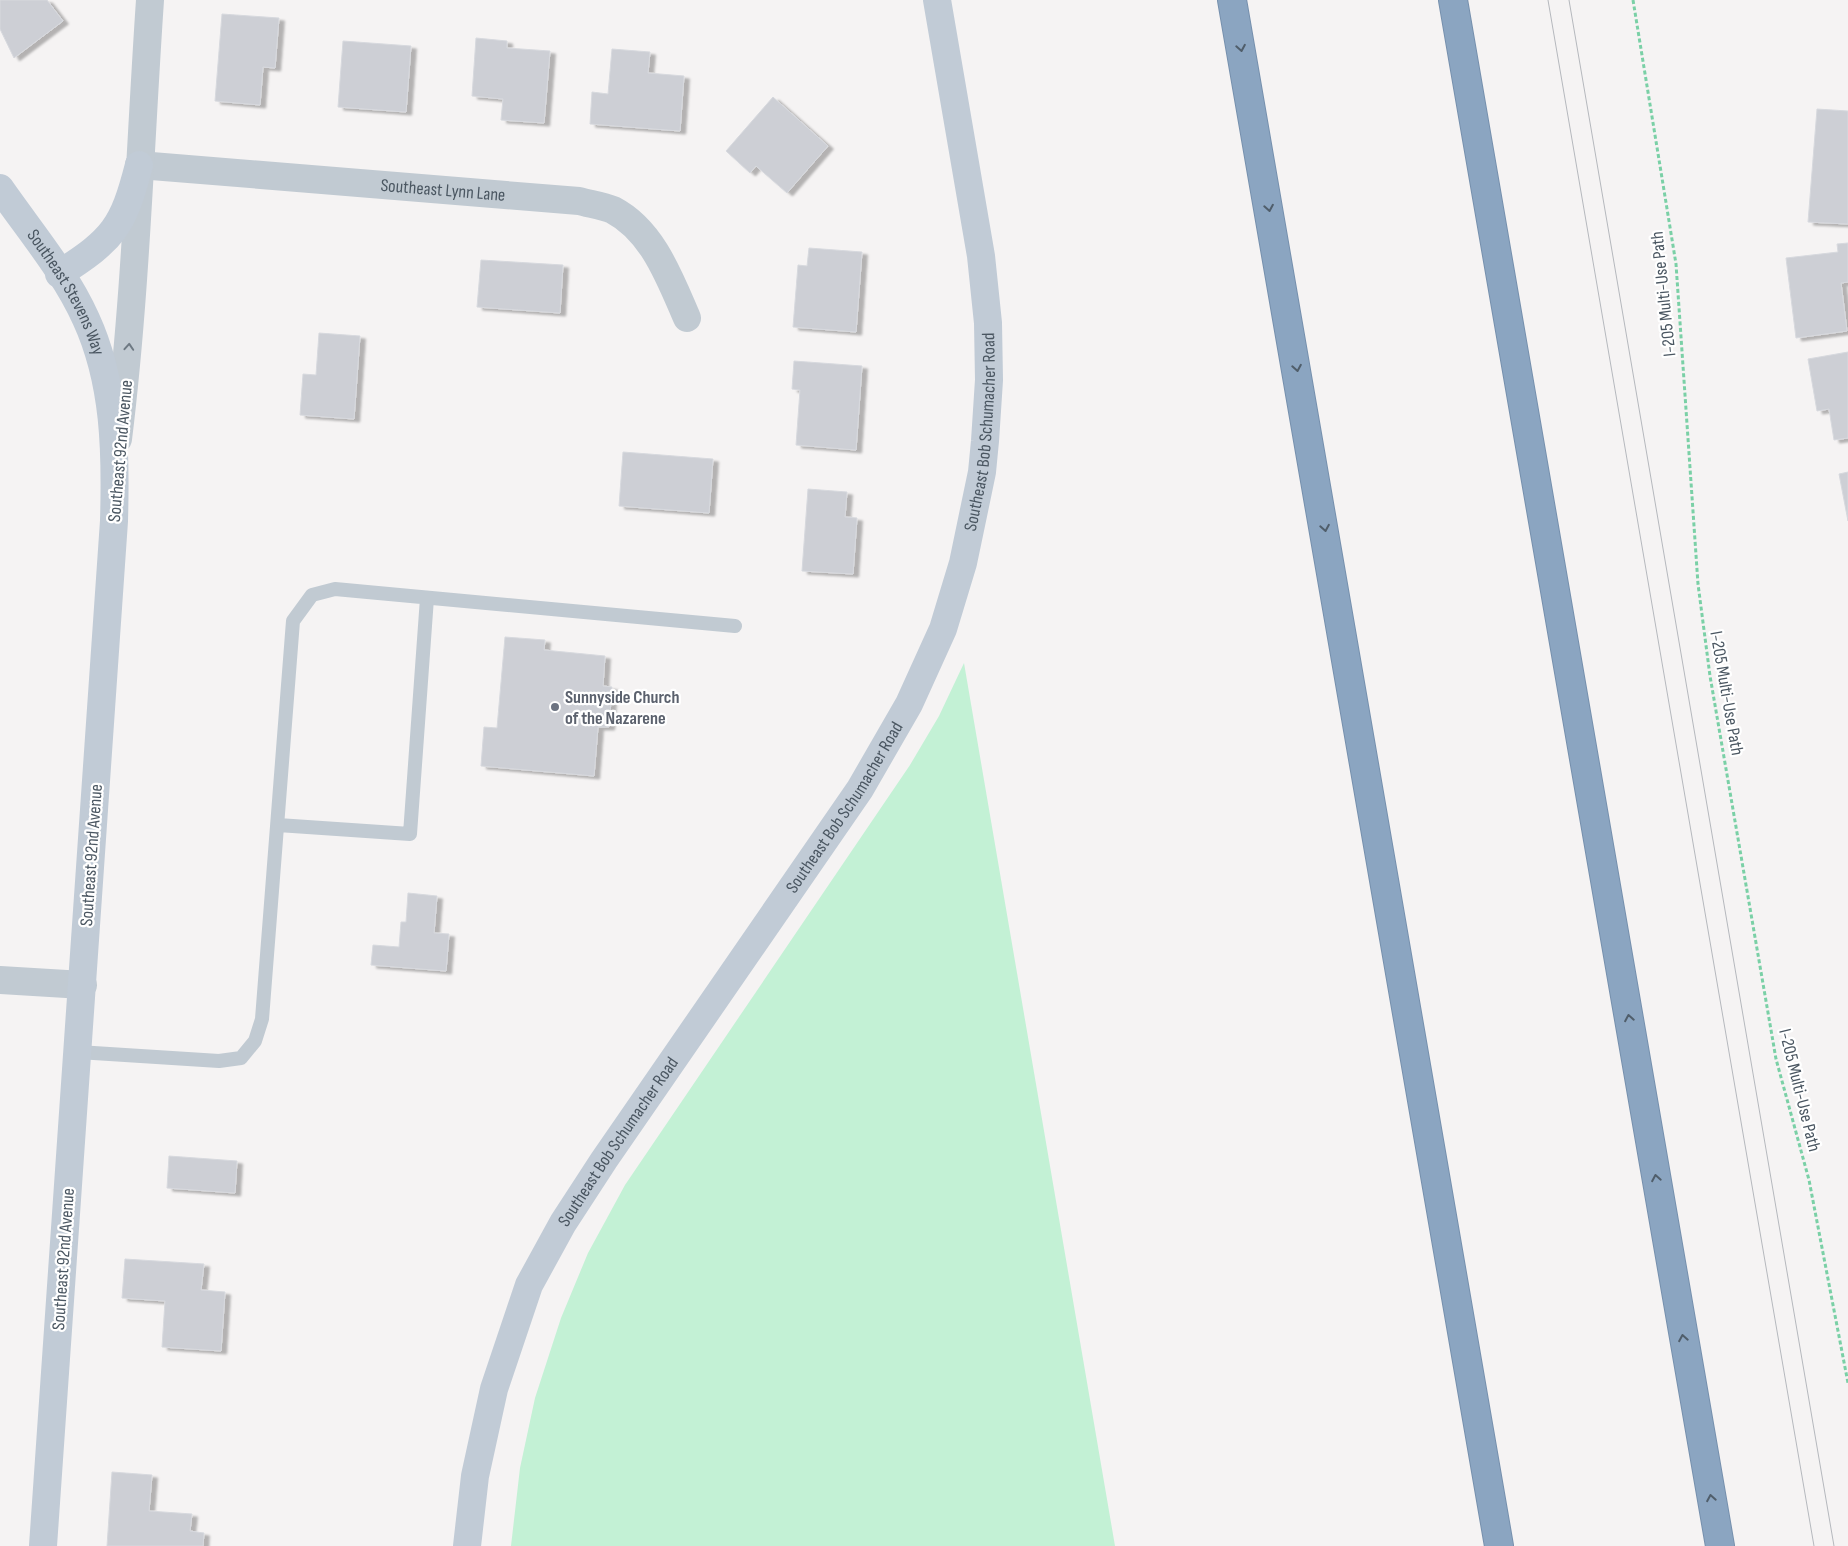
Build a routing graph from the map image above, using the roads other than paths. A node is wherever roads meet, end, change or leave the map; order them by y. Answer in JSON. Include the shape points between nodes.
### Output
{"nodes":[{"id":1,"x":150,"y":0,"type":"edge"},
{"id":2,"x":937,"y":0,"type":"edge"},
{"id":3,"x":1232,"y":0,"type":"edge"},
{"id":4,"x":1453,"y":0,"type":"edge"},
{"id":5,"x":139,"y":165,"type":"junction"},
{"id":6,"x":0,"y":188,"type":"edge"},
{"id":7,"x":59,"y":274,"type":"junction"},
{"id":8,"x":687,"y":318,"type":"dead end"},
{"id":9,"x":115,"y":465,"type":"junction"},
{"id":10,"x":427,"y":598,"type":"junction"},
{"id":11,"x":735,"y":626,"type":"dead end"},
{"id":12,"x":278,"y":825,"type":"junction"},
{"id":13,"x":0,"y":980,"type":"edge"},
{"id":14,"x":82,"y":985,"type":"junction"},
{"id":15,"x":78,"y":1052,"type":"junction"},
{"id":16,"x":43,"y":1546,"type":"edge"},
{"id":17,"x":467,"y":1546,"type":"edge"},
{"id":18,"x":1499,"y":1546,"type":"edge"},
{"id":19,"x":1720,"y":1546,"type":"edge"}],
"edges":[{"from":1,"to":5,"type":"street","name":"Southeast 92nd Avenue"},
{"from":2,"to":17,"type":"main road","name":"Southeast Bob Schumacher Road","via":[[981,256],[989,352],[982,472],[963,563],[943,630],[909,704],[860,789],[604,1160],[563,1223],[529,1285],[494,1389],[475,1476]]},
{"from":3,"to":18,"type":"highway","one_way":true},
{"from":19,"to":4,"type":"highway","one_way":true},
{"from":5,"to":7,"type":"main road","name":"Southeast 92nd Avenue","via":[[123,217],[113,233]]},
{"from":5,"to":8,"type":"street","name":"Southeast Lynn Lane","via":[[579,201],[613,210],[637,228],[660,259]]},
{"from":9,"to":5,"type":"street","name":"Southeast 92nd Avenue","one_way":true,"via":[[128,359],[138,230]]},
{"from":6,"to":7,"type":"main road","name":"Southeast Stevens Way"},
{"from":7,"to":9,"type":"main road","name":"Southeast Stevens Way","via":[[86,318],[102,360],[110,401]]},
{"from":9,"to":14,"type":"main road","name":"Southeast 92nd Avenue","via":[[114,521]]},
{"from":10,"to":11,"type":"lane"},
{"from":10,"to":12,"type":"lane","via":[[335,589],[312,595],[294,621]]},
{"from":10,"to":12,"type":"lane","via":[[410,834]]},
{"from":12,"to":15,"type":"lane","via":[[262,1019],[255,1041],[241,1058],[219,1062]]},
{"from":13,"to":14,"type":"street"},
{"from":14,"to":15,"type":"main road","name":"Southeast 92nd Avenue"},
{"from":15,"to":16,"type":"main road","name":"Southeast 92nd Avenue"}]}
